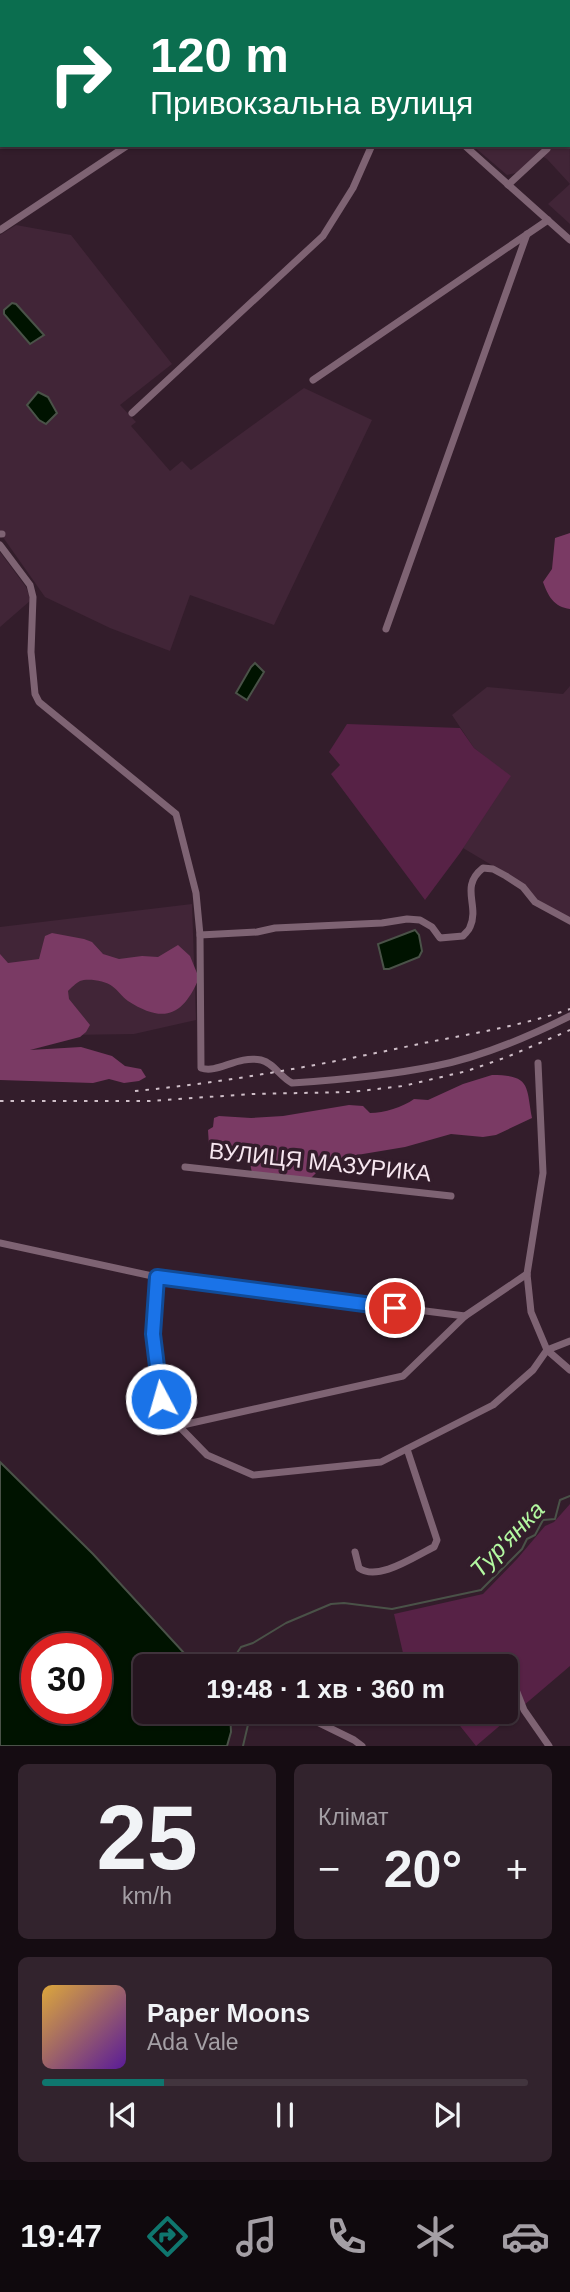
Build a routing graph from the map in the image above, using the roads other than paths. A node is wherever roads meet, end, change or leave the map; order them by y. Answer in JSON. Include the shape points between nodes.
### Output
{"nodes":[{"id":1,"x":125,"y":147,"type":"edge"},
{"id":2,"x":371,"y":147,"type":"edge"},
{"id":3,"x":466,"y":147,"type":"edge"},
{"id":4,"x":547,"y":149,"type":"dead end"},
{"id":5,"x":508,"y":185,"type":"junction"},
{"id":6,"x":548,"y":220,"type":"junction"},
{"id":7,"x":0,"y":230,"type":"edge"},
{"id":8,"x":527,"y":234,"type":"junction"},
{"id":9,"x":570,"y":240,"type":"edge"},
{"id":10,"x":313,"y":380,"type":"dead end"},
{"id":11,"x":132,"y":413,"type":"dead end"},
{"id":12,"x":0,"y":545,"type":"edge"},
{"id":13,"x":386,"y":629,"type":"dead end"},
{"id":14,"x":570,"y":921,"type":"edge"},
{"id":15,"x":200,"y":935,"type":"junction"},
{"id":16,"x":570,"y":1016,"type":"edge"},
{"id":17,"x":538,"y":1063,"type":"dead end"},
{"id":18,"x":185,"y":1167,"type":"dead end"},
{"id":19,"x":450,"y":1196,"type":"dead end"},
{"id":20,"x":0,"y":1243,"type":"edge"},
{"id":21,"x":527,"y":1274,"type":"junction"},
{"id":22,"x":157,"y":1277,"type":"junction"},
{"id":23,"x":465,"y":1316,"type":"junction"},
{"id":24,"x":570,"y":1340,"type":"edge"},
{"id":25,"x":547,"y":1350,"type":"junction"},
{"id":26,"x":570,"y":1370,"type":"edge"},
{"id":27,"x":178,"y":1426,"type":"junction"},
{"id":28,"x":407,"y":1449,"type":"junction"},
{"id":29,"x":355,"y":1552,"type":"dead end"},
{"id":30,"x":518,"y":1695,"type":"edge"},
{"id":31,"x":321,"y":1724,"type":"edge"},
{"id":32,"x":362,"y":1746,"type":"edge"},
{"id":33,"x":549,"y":1746,"type":"edge"}],
"edges":[{"from":1,"to":7,"type":"street"},
{"from":2,"to":11,"type":"street","via":[[353,188],[323,236]]},
{"from":3,"to":5,"type":"street"},
{"from":4,"to":5,"type":"street"},
{"from":5,"to":6,"type":"street"},
{"from":6,"to":8,"type":"street"},
{"from":6,"to":9,"type":"street"},
{"from":8,"to":10,"type":"street"},
{"from":8,"to":13,"type":"street"},
{"from":12,"to":15,"type":"street","via":[[30,585],[33,597],[31,652],[39,702],[176,814],[196,893]]},
{"from":14,"to":15,"type":"street","via":[[535,902],[506,876],[484,868],[474,875],[470,927],[463,936],[440,938],[420,920],[407,919]]},
{"from":15,"to":16,"type":"street","via":[[199,1062],[208,1070],[239,1060],[264,1061],[292,1083],[435,1066],[517,1041]]},
{"from":17,"to":21,"type":"street","via":[[543,1173]]},
{"from":18,"to":19,"type":"street","name":"ВУЛИЦЯ МАЗУРИКА"},
{"from":20,"to":22,"type":"street"},
{"from":21,"to":23,"type":"street"},
{"from":21,"to":25,"type":"street","via":[[531,1312]]},
{"from":22,"to":23,"type":"street"},
{"from":22,"to":27,"type":"street","via":[[153,1334],[161,1399]]},
{"from":23,"to":27,"type":"street","via":[[403,1376]]},
{"from":24,"to":25,"type":"street"},
{"from":25,"to":26,"type":"street"},
{"from":25,"to":28,"type":"street","via":[[533,1370],[493,1405]]},
{"from":27,"to":28,"type":"street","via":[[207,1455],[253,1475],[381,1462]]},
{"from":28,"to":29,"type":"street","via":[[437,1540],[434,1547],[372,1574],[359,1568]]},
{"from":30,"to":33,"type":"street"},
{"from":31,"to":32,"type":"street"}]}
